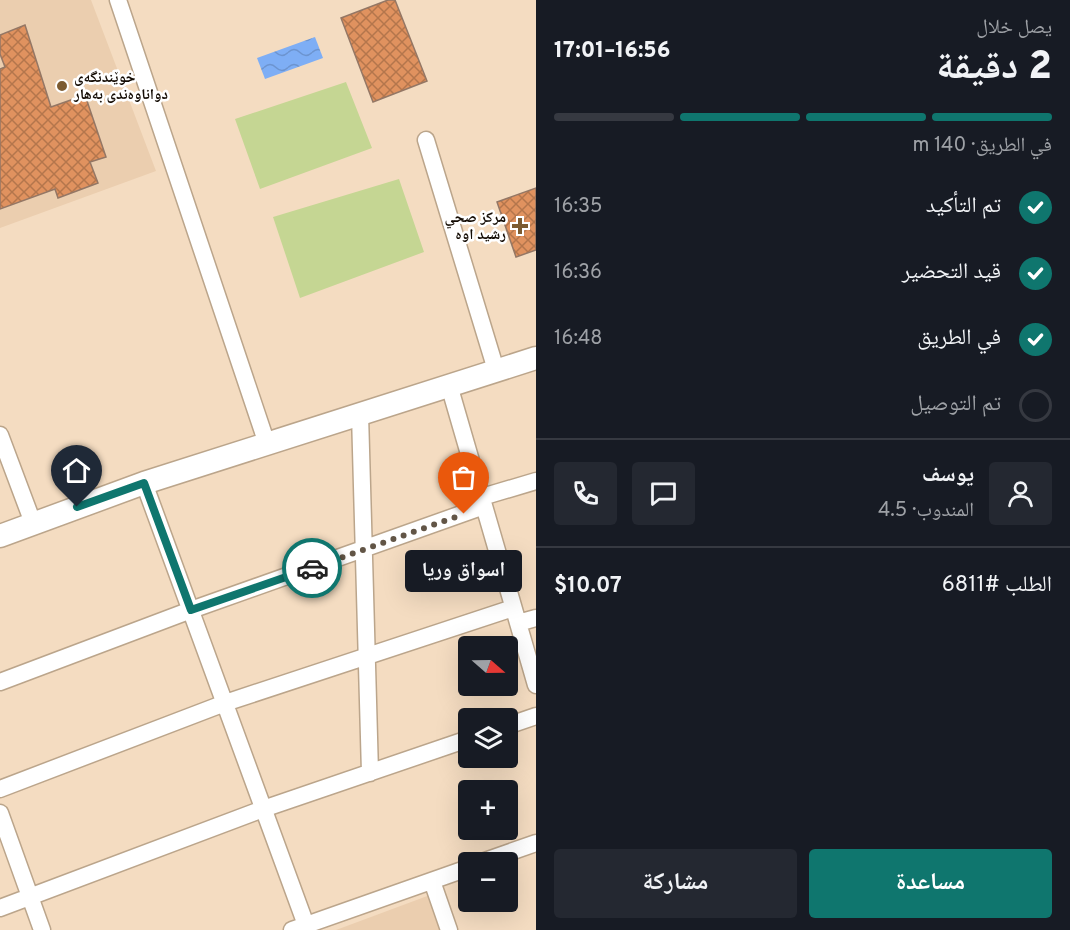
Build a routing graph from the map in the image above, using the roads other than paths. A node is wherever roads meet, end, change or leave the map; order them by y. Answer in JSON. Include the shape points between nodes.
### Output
{"nodes":[{"id":1,"x":118,"y":0,"type":"edge"},
{"id":2,"x":426,"y":140,"type":"dead end"},
{"id":3,"x":536,"y":358,"type":"edge"},
{"id":4,"x":496,"y":370,"type":"junction"},
{"id":5,"x":449,"y":385,"type":"junction"},
{"id":6,"x":360,"y":414,"type":"junction"},
{"id":7,"x":0,"y":435,"type":"edge"},
{"id":8,"x":267,"y":444,"type":"junction"},
{"id":9,"x":536,"y":481,"type":"edge"},
{"id":10,"x":144,"y":483,"type":"junction"},
{"id":11,"x":483,"y":502,"type":"junction"},
{"id":12,"x":33,"y":523,"type":"junction"},
{"id":13,"x":0,"y":536,"type":"edge"},
{"id":14,"x":364,"y":550,"type":"junction"},
{"id":15,"x":191,"y":610,"type":"junction"},
{"id":16,"x":516,"y":616,"type":"junction"},
{"id":17,"x":536,"y":618,"type":"edge"},
{"id":18,"x":366,"y":658,"type":"junction"},
{"id":19,"x":0,"y":682,"type":"edge"},
{"id":20,"x":536,"y":685,"type":"edge"},
{"id":21,"x":225,"y":703,"type":"junction"},
{"id":22,"x":536,"y":716,"type":"edge"},
{"id":23,"x":518,"y":722,"type":"edge"},
{"id":24,"x":458,"y":742,"type":"edge"},
{"id":25,"x":369,"y":773,"type":"junction"},
{"id":26,"x":0,"y":789,"type":"edge"},
{"id":27,"x":263,"y":809,"type":"junction"},
{"id":28,"x":0,"y":813,"type":"edge"},
{"id":29,"x":536,"y":843,"type":"edge"},
{"id":30,"x":510,"y":852,"type":"edge"},
{"id":31,"x":458,"y":872,"type":"edge"},
{"id":32,"x":432,"y":881,"type":"junction"},
{"id":33,"x":29,"y":897,"type":"junction"},
{"id":34,"x":0,"y":908,"type":"edge"},
{"id":35,"x":299,"y":927,"type":"edge"},
{"id":36,"x":42,"y":930,"type":"edge"},
{"id":37,"x":449,"y":930,"type":"edge"}],
"edges":[{"from":1,"to":8,"type":"street"},
{"from":2,"to":4,"type":"street"},
{"from":3,"to":4,"type":"street"},
{"from":4,"to":5,"type":"street"},
{"from":5,"to":6,"type":"street"},
{"from":5,"to":11,"type":"street"},
{"from":6,"to":8,"type":"street"},
{"from":6,"to":14,"type":"street"},
{"from":7,"to":12,"type":"street"},
{"from":8,"to":10,"type":"street"},
{"from":9,"to":11,"type":"street"},
{"from":10,"to":12,"type":"street"},
{"from":10,"to":15,"type":"street"},
{"from":11,"to":14,"type":"street"},
{"from":11,"to":16,"type":"street"},
{"from":12,"to":13,"type":"street"},
{"from":14,"to":15,"type":"street"},
{"from":14,"to":18,"type":"street"},
{"from":15,"to":19,"type":"street"},
{"from":15,"to":21,"type":"street"},
{"from":16,"to":17,"type":"street"},
{"from":16,"to":18,"type":"street"},
{"from":16,"to":20,"type":"street"},
{"from":18,"to":21,"type":"street"},
{"from":18,"to":25,"type":"street"},
{"from":21,"to":26,"type":"street"},
{"from":21,"to":27,"type":"street"},
{"from":22,"to":23,"type":"street"},
{"from":24,"to":25,"type":"street"},
{"from":25,"to":27,"type":"street"},
{"from":27,"to":33,"type":"street"},
{"from":27,"to":35,"type":"street"},
{"from":28,"to":33,"type":"street"},
{"from":29,"to":30,"type":"street"},
{"from":31,"to":32,"type":"street"},
{"from":32,"to":35,"type":"street"},
{"from":32,"to":37,"type":"street"},
{"from":33,"to":34,"type":"street"},
{"from":33,"to":36,"type":"street"}]}
